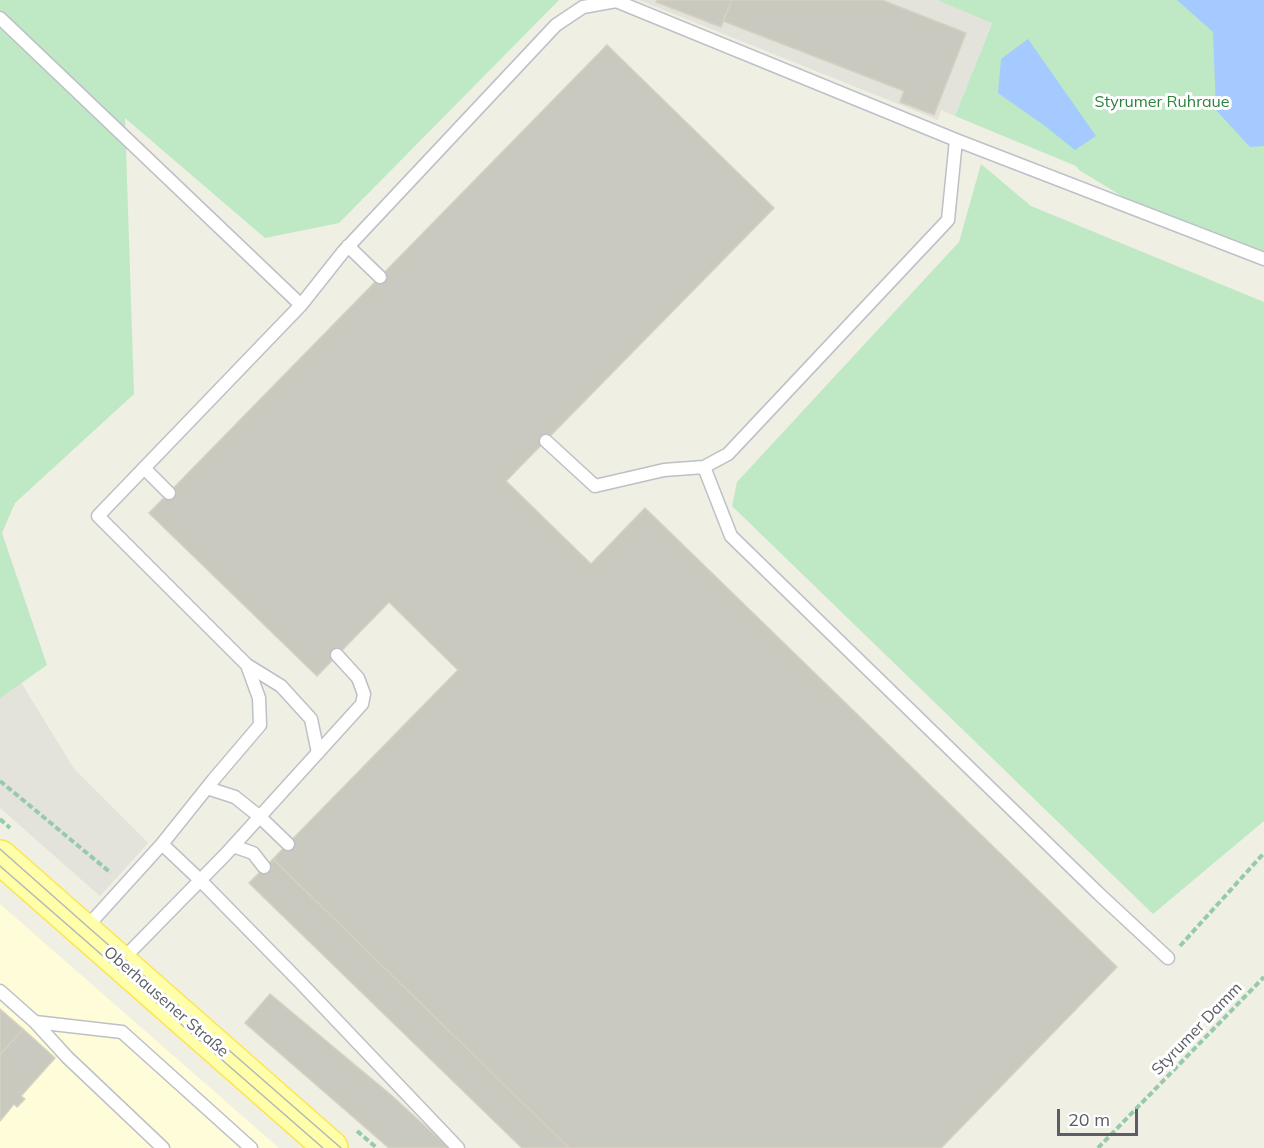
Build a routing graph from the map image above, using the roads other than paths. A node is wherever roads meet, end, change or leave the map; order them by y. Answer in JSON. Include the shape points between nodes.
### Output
{"nodes":[{"id":1,"x":0,"y":18,"type":"edge"},
{"id":2,"x":956,"y":140,"type":"junction"},
{"id":3,"x":348,"y":246,"type":"junction"},
{"id":4,"x":1264,"y":259,"type":"edge"},
{"id":5,"x":380,"y":277,"type":"dead end"},
{"id":6,"x":301,"y":304,"type":"junction"},
{"id":7,"x":546,"y":441,"type":"dead end"},
{"id":8,"x":704,"y":467,"type":"junction"},
{"id":9,"x":144,"y":468,"type":"junction"},
{"id":10,"x":169,"y":493,"type":"dead end"},
{"id":11,"x":337,"y":655,"type":"dead end"},
{"id":12,"x":247,"y":665,"type":"junction"},
{"id":13,"x":318,"y":753,"type":"junction"},
{"id":14,"x":207,"y":788,"type":"junction"},
{"id":15,"x":260,"y":817,"type":"junction"},
{"id":16,"x":162,"y":844,"type":"junction"},
{"id":17,"x":288,"y":844,"type":"dead end"},
{"id":18,"x":233,"y":846,"type":"junction"},
{"id":19,"x":0,"y":857,"type":"edge"},
{"id":20,"x":264,"y":867,"type":"dead end"},
{"id":21,"x":200,"y":879,"type":"junction"},
{"id":22,"x":84,"y":931,"type":"junction"},
{"id":23,"x":1168,"y":958,"type":"road end"},
{"id":24,"x":120,"y":962,"type":"junction"},
{"id":25,"x":0,"y":991,"type":"edge"},
{"id":26,"x":35,"y":1023,"type":"junction"},
{"id":27,"x":163,"y":1148,"type":"edge"},
{"id":28,"x":251,"y":1148,"type":"edge"},
{"id":29,"x":332,"y":1148,"type":"edge"},
{"id":30,"x":458,"y":1148,"type":"edge"}],
"edges":[{"from":1,"to":6,"type":"lane"},
{"from":2,"to":3,"type":"lane","via":[[616,2],[583,7],[556,26]]},
{"from":2,"to":4,"type":"lane"},
{"from":2,"to":8,"type":"lane","via":[[948,220],[728,454]]},
{"from":3,"to":5,"type":"lane"},
{"from":3,"to":6,"type":"lane"},
{"from":6,"to":9,"type":"lane"},
{"from":7,"to":8,"type":"lane","via":[[595,486],[664,470]]},
{"from":8,"to":23,"type":"lane","via":[[731,536]]},
{"from":9,"to":10,"type":"lane"},
{"from":9,"to":12,"type":"lane","via":[[98,516]]},
{"from":11,"to":13,"type":"lane","via":[[358,678],[364,694],[362,704]]},
{"from":12,"to":13,"type":"lane","via":[[281,686],[312,719]]},
{"from":12,"to":14,"type":"lane","via":[[260,698],[260,725]]},
{"from":13,"to":15,"type":"lane"},
{"from":14,"to":15,"type":"lane","via":[[235,797]]},
{"from":14,"to":16,"type":"lane"},
{"from":15,"to":17,"type":"lane"},
{"from":15,"to":18,"type":"lane"},
{"from":16,"to":21,"type":"lane"},
{"from":16,"to":22,"type":"lane"},
{"from":18,"to":20,"type":"lane","via":[[253,853]]},
{"from":18,"to":21,"type":"lane"},
{"from":19,"to":22,"type":"main road","name":"Oberhausener Straße"},
{"from":21,"to":24,"type":"lane"},
{"from":21,"to":30,"type":"lane"},
{"from":22,"to":24,"type":"main road","name":"Oberhausener Straße"},
{"from":24,"to":29,"type":"main road","name":"Oberhausener Straße"},
{"from":25,"to":26,"type":"lane"},
{"from":26,"to":27,"type":"lane"},
{"from":26,"to":28,"type":"lane","via":[[122,1032]]}]}
